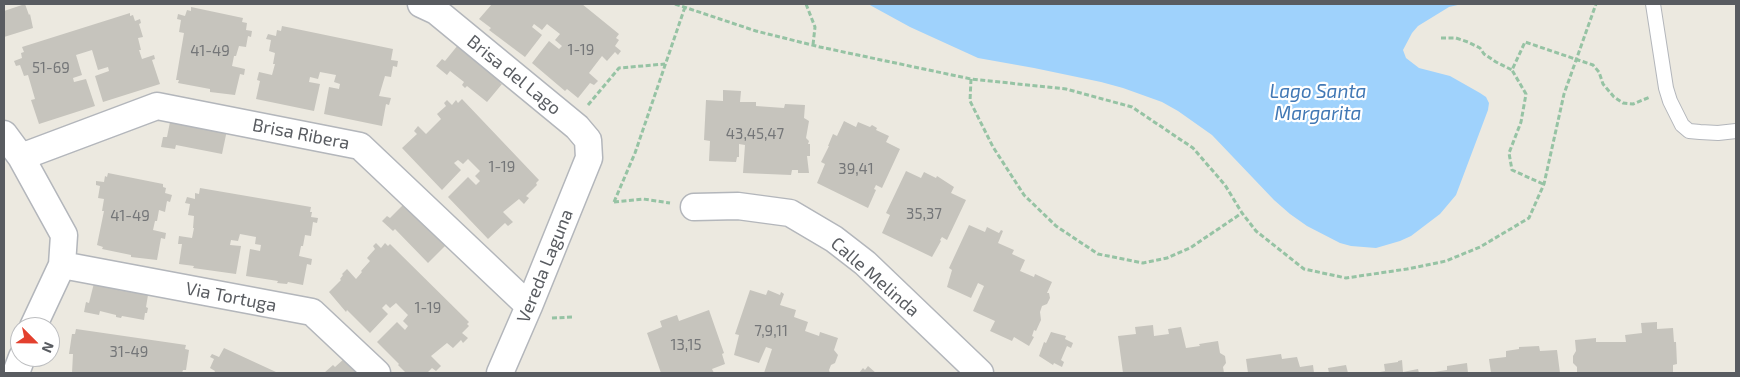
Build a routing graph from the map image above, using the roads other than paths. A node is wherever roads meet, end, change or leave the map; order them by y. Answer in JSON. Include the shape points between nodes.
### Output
{"nodes":[{"id":1,"x":421,"y":4,"type":"edge"},
{"id":2,"x":1653,"y":4,"type":"edge"},
{"id":3,"x":1736,"y":131,"type":"edge"},
{"id":4,"x":4,"y":134,"type":"edge"},
{"id":5,"x":21,"y":157,"type":"junction"},
{"id":6,"x":589,"y":158,"type":"joint"},
{"id":7,"x":694,"y":207,"type":"road end"},
{"id":8,"x":62,"y":266,"type":"junction"},
{"id":9,"x":529,"y":306,"type":"junction"},
{"id":10,"x":38,"y":317,"type":"edge"},
{"id":11,"x":377,"y":373,"type":"edge"},
{"id":12,"x":500,"y":373,"type":"edge"},
{"id":13,"x":980,"y":373,"type":"edge"}],
"edges":[{"from":1,"to":6,"type":"street","name":"Brisa del Lago","via":[[436,11],[573,123],[588,140]]},
{"from":2,"to":3,"type":"lane","via":[[1666,88],[1682,125],[1689,131]]},
{"from":4,"to":5,"type":"street"},
{"from":5,"to":8,"type":"street","via":[[64,235]]},
{"from":5,"to":9,"type":"street","name":"Brisa Ribera","via":[[157,106],[360,146]]},
{"from":6,"to":9,"type":"street","name":"Vereda Laguna"},
{"from":7,"to":13,"type":"street","name":"Calle Melinda","via":[[738,206],[790,213],[834,238]]},
{"from":8,"to":10,"type":"street"},
{"from":8,"to":11,"type":"street","name":"Via Tortuga","via":[[312,312]]},
{"from":9,"to":12,"type":"street","name":"Vereda Laguna"}]}
